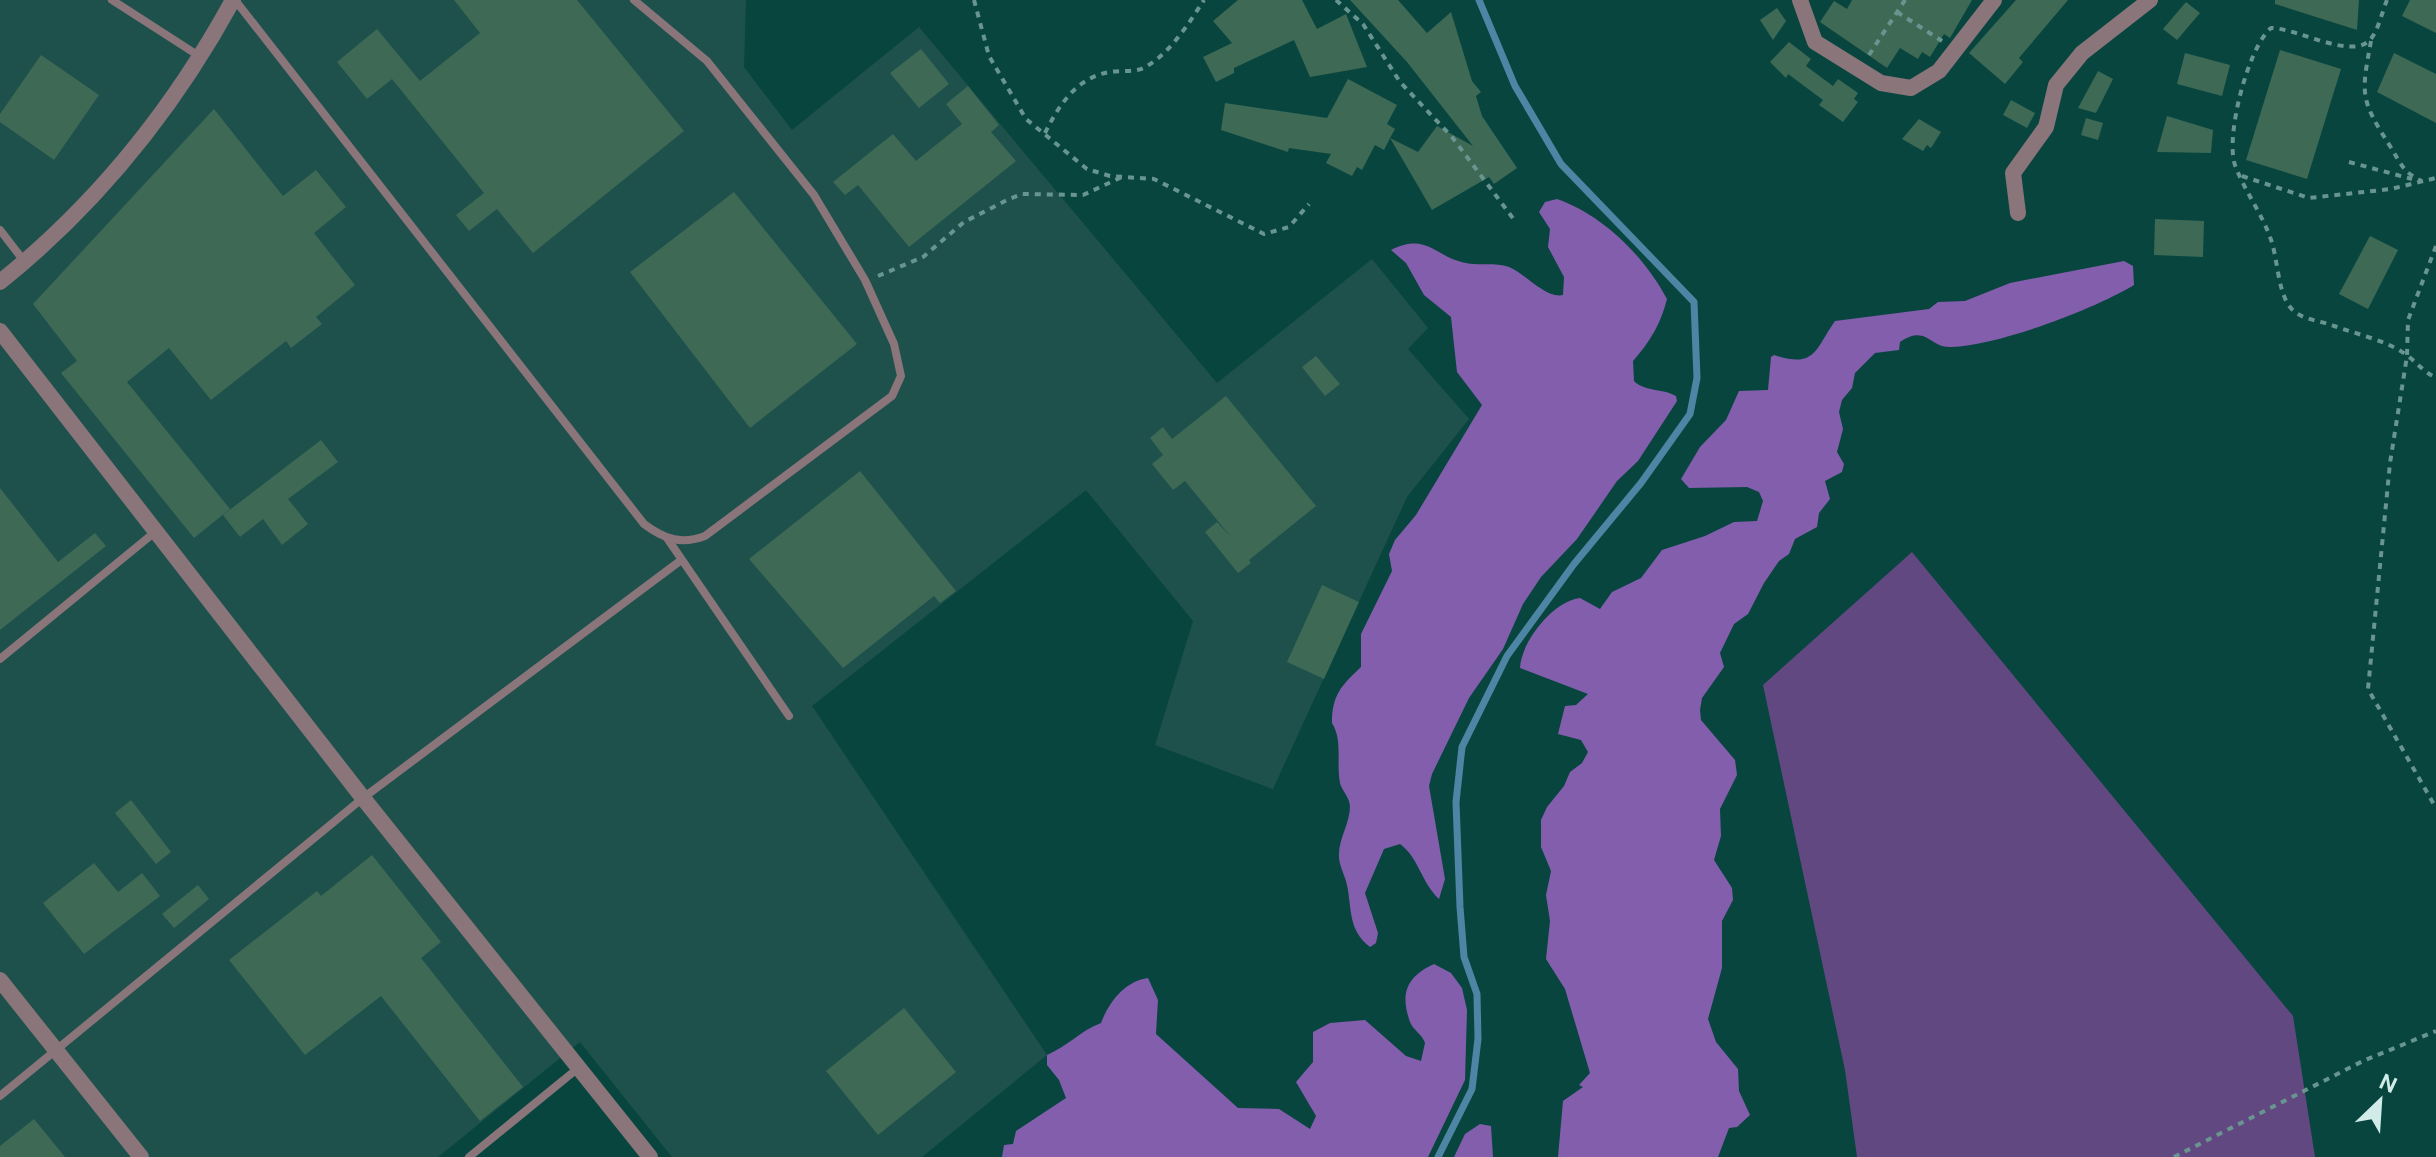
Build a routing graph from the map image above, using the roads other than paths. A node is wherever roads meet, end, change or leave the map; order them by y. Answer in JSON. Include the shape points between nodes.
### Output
{"nodes":[{"id":1,"x":112,"y":0,"type":"edge"},
{"id":2,"x":234,"y":0,"type":"edge"},
{"id":3,"x":634,"y":0,"type":"edge"},
{"id":4,"x":1800,"y":0,"type":"edge"},
{"id":5,"x":1994,"y":0,"type":"edge"},
{"id":6,"x":2150,"y":0,"type":"edge"},
{"id":7,"x":201,"y":58,"type":"junction"},
{"id":8,"x":2018,"y":213,"type":"dead end"},
{"id":9,"x":0,"y":230,"type":"edge"},
{"id":10,"x":25,"y":262,"type":"junction"},
{"id":11,"x":0,"y":282,"type":"edge"},
{"id":12,"x":0,"y":331,"type":"edge"},
{"id":13,"x":155,"y":532,"type":"junction"},
{"id":14,"x":667,"y":538,"type":"junction"},
{"id":15,"x":680,"y":561,"type":"junction"},
{"id":16,"x":0,"y":659,"type":"edge"},
{"id":17,"x":789,"y":716,"type":"dead end"},
{"id":18,"x":363,"y":798,"type":"junction"},
{"id":19,"x":0,"y":980,"type":"edge"},
{"id":20,"x":57,"y":1052,"type":"junction"},
{"id":21,"x":577,"y":1069,"type":"junction"},
{"id":22,"x":0,"y":1096,"type":"edge"},
{"id":23,"x":141,"y":1157,"type":"edge"},
{"id":24,"x":469,"y":1157,"type":"edge"},
{"id":25,"x":650,"y":1157,"type":"edge"}],
"edges":[{"from":1,"to":7,"type":"lane"},
{"from":2,"to":7,"type":"street"},
{"from":2,"to":14,"type":"lane","via":[[644,524]]},
{"from":3,"to":14,"type":"lane","via":[[707,61],[814,195],[865,280],[894,344],[901,376],[892,396],[705,536],[682,542]]},
{"from":4,"to":5,"type":"street","via":[[1815,42],[1891,87],[1911,88],[1928,80],[1957,50]]},
{"from":6,"to":8,"type":"street","via":[[2082,53],[2056,85],[2046,127],[2013,173]]},
{"from":7,"to":10,"type":"street","via":[[117,170]]},
{"from":9,"to":10,"type":"lane"},
{"from":10,"to":11,"type":"street"},
{"from":12,"to":13,"type":"street"},
{"from":13,"to":16,"type":"lane"},
{"from":13,"to":18,"type":"street"},
{"from":14,"to":15,"type":"lane"},
{"from":15,"to":17,"type":"lane"},
{"from":15,"to":18,"type":"lane"},
{"from":18,"to":20,"type":"lane"},
{"from":18,"to":21,"type":"street"},
{"from":19,"to":20,"type":"street"},
{"from":20,"to":22,"type":"lane"},
{"from":20,"to":23,"type":"street"},
{"from":21,"to":24,"type":"lane"},
{"from":21,"to":25,"type":"street"}]}
